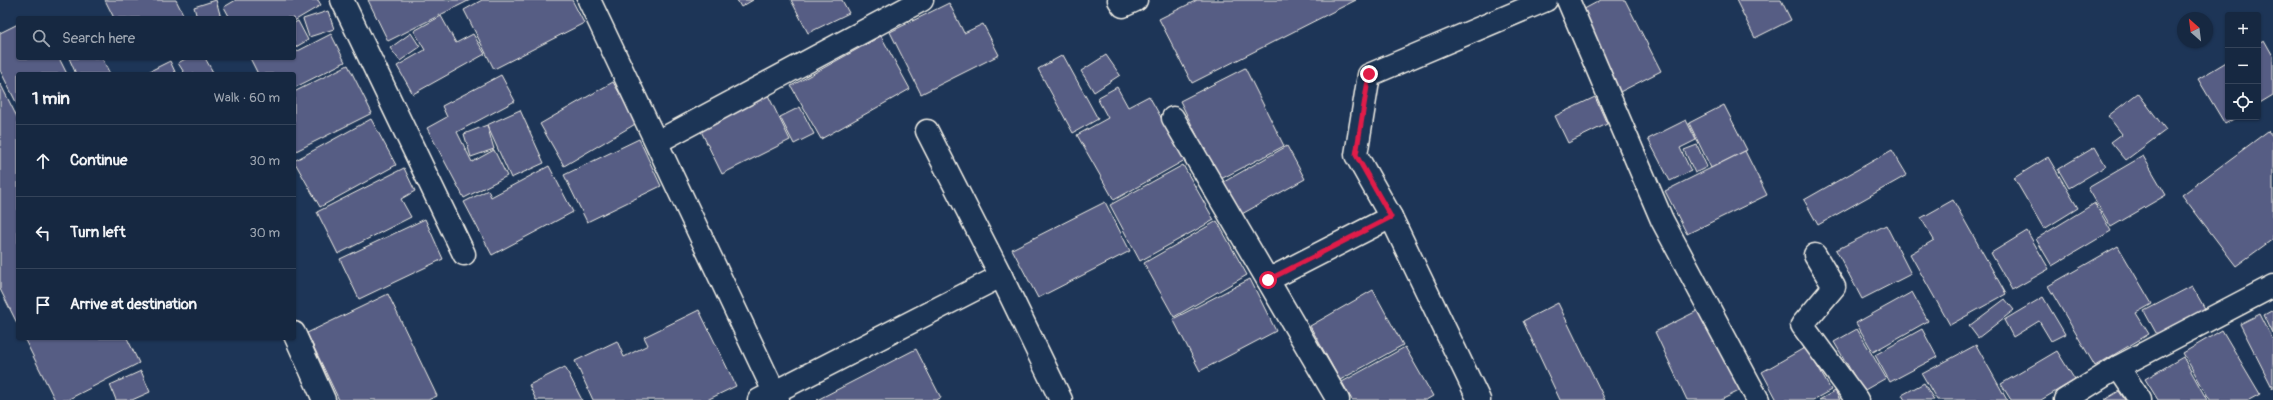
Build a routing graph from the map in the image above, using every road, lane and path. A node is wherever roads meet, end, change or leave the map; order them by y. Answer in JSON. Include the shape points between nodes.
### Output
{"nodes":[{"id":1,"x":342,"y":0,"type":"edge"},
{"id":2,"x":589,"y":0,"type":"edge"},
{"id":3,"x":922,"y":0,"type":"edge"},
{"id":4,"x":1119,"y":0,"type":"edge"},
{"id":5,"x":1136,"y":0,"type":"edge"},
{"id":6,"x":1546,"y":0,"type":"edge"},
{"id":7,"x":1568,"y":0,"type":"edge"},
{"id":8,"x":1173,"y":118,"type":"dead end"},
{"id":9,"x":927,"y":131,"type":"dead end"},
{"id":10,"x":657,"y":142,"type":"junction"},
{"id":11,"x":1391,"y":217,"type":"junction"},
{"id":12,"x":464,"y":254,"type":"dead end"},
{"id":13,"x":1815,"y":255,"type":"dead end"},
{"id":14,"x":1001,"y":276,"type":"junction"},
{"id":15,"x":1268,"y":280,"type":"junction"},
{"id":16,"x":2273,"y":286,"type":"edge"},
{"id":17,"x":296,"y":337,"type":"edge"},
{"id":18,"x":2118,"y":367,"type":"junction"},
{"id":19,"x":770,"y":398,"type":"edge"},
{"id":20,"x":324,"y":400,"type":"edge"},
{"id":21,"x":1061,"y":400,"type":"edge"},
{"id":22,"x":1338,"y":400,"type":"edge"},
{"id":23,"x":1479,"y":400,"type":"edge"},
{"id":24,"x":1758,"y":400,"type":"edge"},
{"id":25,"x":1857,"y":400,"type":"edge"},
{"id":26,"x":2065,"y":400,"type":"edge"},
{"id":27,"x":2140,"y":400,"type":"edge"}],
"edges":[{"from":1,"to":12,"type":"street"},
{"from":2,"to":10,"type":"street"},
{"from":3,"to":10,"type":"street"},
{"from":4,"to":5,"type":"street","via":[[1123,6]]},
{"from":6,"to":11,"type":"street","via":[[1369,74],[1356,155]]},
{"from":7,"to":24,"type":"street","via":[[1662,220]]},
{"from":8,"to":15,"type":"street"},
{"from":9,"to":14,"type":"street"},
{"from":10,"to":19,"type":"street"},
{"from":11,"to":15,"type":"street"},
{"from":11,"to":23,"type":"street"},
{"from":13,"to":25,"type":"street","via":[[1834,287],[1802,325]]},
{"from":14,"to":19,"type":"street"},
{"from":14,"to":21,"type":"street"},
{"from":15,"to":22,"type":"street"},
{"from":16,"to":18,"type":"street"},
{"from":17,"to":20,"type":"street"},
{"from":18,"to":26,"type":"street"},
{"from":18,"to":27,"type":"street"}]}
